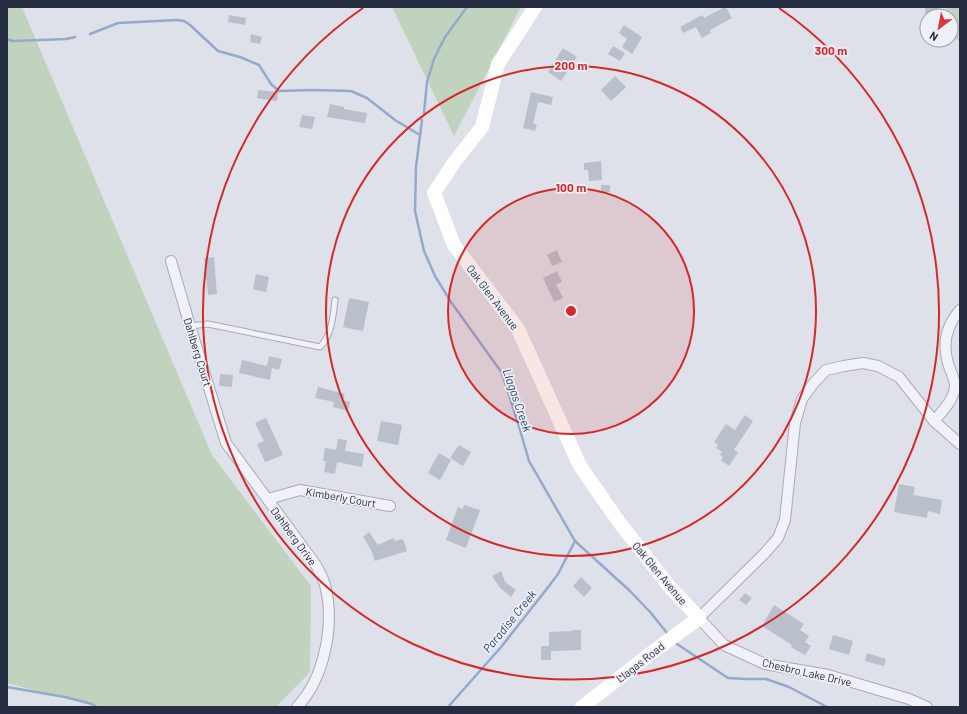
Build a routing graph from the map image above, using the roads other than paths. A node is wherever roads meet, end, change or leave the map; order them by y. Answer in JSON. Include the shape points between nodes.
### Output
{"nodes":[{"id":1,"x":535,"y":7,"type":"edge"},
{"id":2,"x":171,"y":261,"type":"dead end"},
{"id":3,"x":335,"y":300,"type":"dead end"},
{"id":4,"x":960,"y":310,"type":"edge"},
{"id":5,"x":190,"y":326,"type":"junction"},
{"id":6,"x":934,"y":421,"type":"junction"},
{"id":7,"x":226,"y":443,"type":"joint"},
{"id":8,"x":960,"y":444,"type":"edge"},
{"id":9,"x":268,"y":499,"type":"junction"},
{"id":10,"x":390,"y":506,"type":"dead end"},
{"id":11,"x":699,"y":618,"type":"junction"},
{"id":12,"x":297,"y":707,"type":"edge"},
{"id":13,"x":582,"y":707,"type":"edge"},
{"id":14,"x":927,"y":707,"type":"edge"}],
"edges":[{"from":1,"to":11,"type":"street","name":"Oak Glen Avenue","via":[[498,64],[482,127],[434,193],[454,245],[518,329],[580,466],[619,522],[669,586]]},
{"from":2,"to":5,"type":"street","name":"Dahlberg Court"},
{"from":3,"to":5,"type":"lane","via":[[326,342],[320,347],[208,324]]},
{"from":4,"to":6,"type":"street","via":[[947,332],[945,348],[955,386],[953,395]]},
{"from":5,"to":7,"type":"street","name":"Dahlberg Court"},
{"from":6,"to":8,"type":"street"},
{"from":6,"to":11,"type":"street","via":[[899,377],[878,366],[863,363],[826,370],[802,399],[795,423],[785,520],[778,538],[766,553]]},
{"from":7,"to":9,"type":"street","name":"Dahlberg Drive"},
{"from":9,"to":10,"type":"street","name":"Kimberly Court","via":[[300,490]]},
{"from":9,"to":12,"type":"street","name":"Dahlberg Drive","via":[[316,565],[325,585],[329,611],[324,657],[314,686]]},
{"from":11,"to":13,"type":"street","name":"Llagas Road"},
{"from":11,"to":14,"type":"street","name":"Chesbro Lake Drive","via":[[724,645],[765,664],[828,675]]}]}
